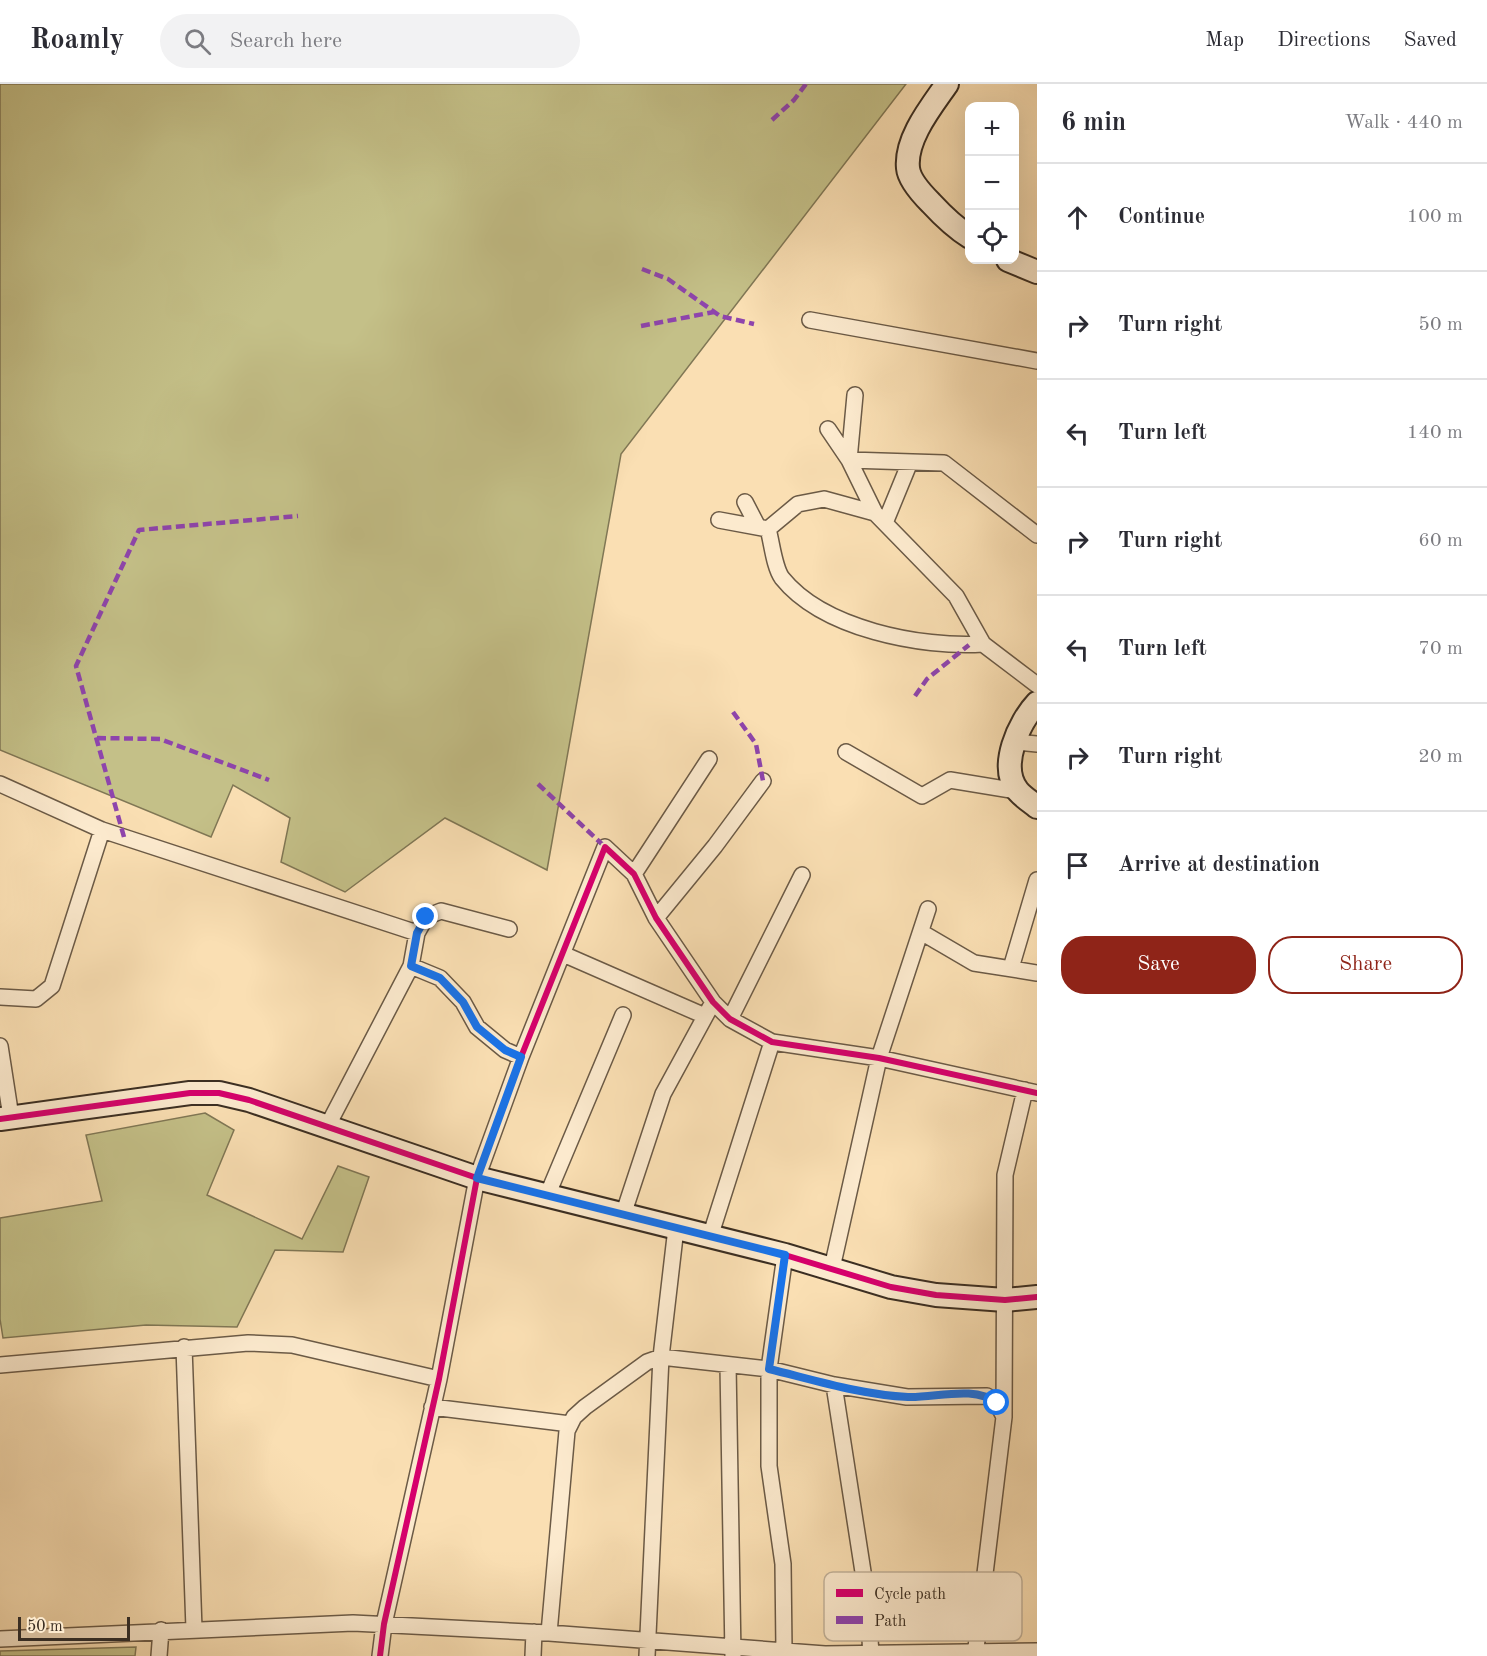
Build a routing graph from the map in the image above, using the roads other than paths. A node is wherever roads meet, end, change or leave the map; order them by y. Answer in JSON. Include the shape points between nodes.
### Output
{"nodes":[{"id":1,"x":947,"y":84,"type":"edge"},
{"id":2,"x":965,"y":234,"type":"edge"},
{"id":3,"x":1018,"y":264,"type":"edge"},
{"id":4,"x":1037,"y":272,"type":"edge"},
{"id":5,"x":810,"y":320,"type":"dead end"},
{"id":6,"x":1037,"y":362,"type":"edge"},
{"id":7,"x":855,"y":395,"type":"dead end"},
{"id":8,"x":828,"y":429,"type":"dead end"},
{"id":9,"x":849,"y":460,"type":"junction"},
{"id":10,"x":910,"y":462,"type":"junction"},
{"id":11,"x":745,"y":502,"type":"dead end"},
{"id":12,"x":880,"y":518,"type":"junction"},
{"id":13,"x":719,"y":520,"type":"dead end"},
{"id":14,"x":762,"y":527,"type":"junction"},
{"id":15,"x":1037,"y":535,"type":"edge"},
{"id":16,"x":982,"y":644,"type":"junction"},
{"id":17,"x":1037,"y":685,"type":"edge"},
{"id":18,"x":1037,"y":703,"type":"edge"},
{"id":19,"x":1026,"y":743,"type":"edge"},
{"id":20,"x":846,"y":752,"type":"dead end"},
{"id":21,"x":709,"y":759,"type":"dead end"},
{"id":22,"x":764,"y":781,"type":"dead end"},
{"id":23,"x":0,"y":784,"type":"edge"},
{"id":24,"x":1017,"y":790,"type":"junction"},
{"id":25,"x":1037,"y":807,"type":"edge"},
{"id":26,"x":102,"y":830,"type":"junction"},
{"id":27,"x":634,"y":874,"type":"junction"},
{"id":28,"x":802,"y":875,"type":"dead end"},
{"id":29,"x":1037,"y":880,"type":"edge"},
{"id":30,"x":928,"y":909,"type":"dead end"},
{"id":31,"x":656,"y":918,"type":"junction"},
{"id":32,"x":509,"y":929,"type":"dead end"},
{"id":33,"x":921,"y":932,"type":"junction"},
{"id":34,"x":417,"y":933,"type":"junction"},
{"id":35,"x":563,"y":954,"type":"junction"},
{"id":36,"x":411,"y":966,"type":"junction"},
{"id":37,"x":1011,"y":968,"type":"junction"},
{"id":38,"x":1037,"y":973,"type":"edge"},
{"id":39,"x":0,"y":997,"type":"edge"},
{"id":40,"x":713,"y":1002,"type":"junction"},
{"id":41,"x":623,"y":1015,"type":"dead end"},
{"id":42,"x":705,"y":1016,"type":"junction"},
{"id":43,"x":730,"y":1019,"type":"junction"},
{"id":44,"x":772,"y":1042,"type":"junction"},
{"id":45,"x":0,"y":1046,"type":"edge"},
{"id":46,"x":521,"y":1057,"type":"junction"},
{"id":47,"x":879,"y":1058,"type":"junction"},
{"id":48,"x":1031,"y":1092,"type":"edge"},
{"id":49,"x":6,"y":1118,"type":"edge"},
{"id":50,"x":327,"y":1126,"type":"junction"},
{"id":51,"x":477,"y":1178,"type":"junction"},
{"id":52,"x":547,"y":1196,"type":"junction"},
{"id":53,"x":623,"y":1215,"type":"junction"},
{"id":54,"x":676,"y":1227,"type":"junction"},
{"id":55,"x":710,"y":1237,"type":"junction"},
{"id":56,"x":785,"y":1255,"type":"junction"},
{"id":57,"x":832,"y":1268,"type":"junction"},
{"id":58,"x":1037,"y":1297,"type":"edge"},
{"id":59,"x":1005,"y":1300,"type":"junction"},
{"id":60,"x":184,"y":1347,"type":"junction"},
{"id":61,"x":661,"y":1358,"type":"junction"},
{"id":62,"x":0,"y":1365,"type":"edge"},
{"id":63,"x":728,"y":1365,"type":"junction"},
{"id":64,"x":769,"y":1369,"type":"junction"},
{"id":65,"x":439,"y":1379,"type":"junction"},
{"id":66,"x":834,"y":1385,"type":"junction"},
{"id":67,"x":432,"y":1407,"type":"junction"},
{"id":68,"x":1004,"y":1417,"type":"junction"},
{"id":69,"x":570,"y":1424,"type":"junction"},
{"id":70,"x":863,"y":1572,"type":"edge"},
{"id":71,"x":985,"y":1572,"type":"edge"},
{"id":72,"x":384,"y":1624,"type":"junction"},
{"id":73,"x":194,"y":1629,"type":"junction"},
{"id":74,"x":161,"y":1630,"type":"junction"},
{"id":75,"x":542,"y":1633,"type":"junction"},
{"id":76,"x":0,"y":1639,"type":"edge"},
{"id":77,"x":648,"y":1640,"type":"junction"},
{"id":78,"x":783,"y":1650,"type":"junction"},
{"id":79,"x":733,"y":1651,"type":"edge"},
{"id":80,"x":1037,"y":1651,"type":"edge"},
{"id":81,"x":975,"y":1653,"type":"edge"},
{"id":82,"x":825,"y":1655,"type":"edge"},
{"id":83,"x":871,"y":1655,"type":"edge"},
{"id":84,"x":159,"y":1656,"type":"edge"},
{"id":85,"x":380,"y":1656,"type":"edge"},
{"id":86,"x":532,"y":1656,"type":"edge"},
{"id":87,"x":646,"y":1656,"type":"edge"}],
"edges":[{"from":1,"to":2,"type":"street","via":[[909,150],[908,170],[923,194]]},
{"from":3,"to":4,"type":"street"},
{"from":5,"to":6,"type":"street"},
{"from":7,"to":9,"type":"street"},
{"from":8,"to":9,"type":"street"},
{"from":9,"to":10,"type":"street"},
{"from":9,"to":12,"type":"street"},
{"from":10,"to":12,"type":"street"},
{"from":10,"to":15,"type":"street","via":[[944,463]]},
{"from":11,"to":14,"type":"street"},
{"from":12,"to":14,"type":"street","via":[[824,499],[798,504]]},
{"from":12,"to":16,"type":"street","via":[[956,596]]},
{"from":13,"to":14,"type":"street"},
{"from":14,"to":16,"type":"street","via":[[781,577],[808,602],[844,620],[907,640],[952,646]]},
{"from":16,"to":17,"type":"street"},
{"from":18,"to":19,"type":"street","via":[[1026,715]]},
{"from":19,"to":24,"type":"street","via":[[1010,768]]},
{"from":20,"to":24,"type":"street","via":[[922,796],[950,780]]},
{"from":21,"to":27,"type":"street"},
{"from":22,"to":31,"type":"street"},
{"from":23,"to":26,"type":"street"},
{"from":24,"to":25,"type":"street"},
{"from":26,"to":34,"type":"street"},
{"from":26,"to":39,"type":"street","via":[[52,986],[36,999]]},
{"from":27,"to":31,"type":"street"},
{"from":27,"to":35,"type":"street","via":[[605,847]]},
{"from":28,"to":43,"type":"street"},
{"from":29,"to":37,"type":"street"},
{"from":30,"to":33,"type":"street"},
{"from":31,"to":40,"type":"street"},
{"from":32,"to":34,"type":"street","via":[[441,911],[426,917]]},
{"from":33,"to":37,"type":"street","via":[[974,963]]},
{"from":33,"to":47,"type":"street"},
{"from":34,"to":36,"type":"street"},
{"from":35,"to":42,"type":"street"},
{"from":35,"to":46,"type":"street"},
{"from":36,"to":46,"type":"street","via":[[440,978],[463,1002],[477,1027],[505,1050]]},
{"from":36,"to":50,"type":"street"},
{"from":37,"to":38,"type":"street"},
{"from":40,"to":42,"type":"street"},
{"from":40,"to":43,"type":"street"},
{"from":41,"to":52,"type":"street"},
{"from":42,"to":53,"type":"street","via":[[663,1094]]},
{"from":43,"to":44,"type":"street"},
{"from":44,"to":47,"type":"street"},
{"from":44,"to":55,"type":"street"},
{"from":45,"to":49,"type":"street"},
{"from":46,"to":51,"type":"street"},
{"from":47,"to":48,"type":"street"},
{"from":47,"to":57,"type":"street"},
{"from":48,"to":59,"type":"street","via":[[1005,1175]]},
{"from":49,"to":50,"type":"street","via":[[190,1093],[219,1093]]},
{"from":50,"to":51,"type":"street"},
{"from":51,"to":52,"type":"street"},
{"from":51,"to":65,"type":"street"},
{"from":52,"to":53,"type":"street"},
{"from":53,"to":54,"type":"street"},
{"from":54,"to":55,"type":"street"},
{"from":54,"to":61,"type":"street"},
{"from":55,"to":56,"type":"street"},
{"from":56,"to":57,"type":"street"},
{"from":56,"to":64,"type":"street"},
{"from":57,"to":59,"type":"street","via":[[914,1292]]},
{"from":58,"to":59,"type":"street"},
{"from":59,"to":68,"type":"street"},
{"from":60,"to":62,"type":"street"},
{"from":60,"to":65,"type":"street","via":[[292,1345]]},
{"from":60,"to":73,"type":"street"},
{"from":61,"to":63,"type":"street"},
{"from":61,"to":69,"type":"street","via":[[648,1362],[594,1400]]},
{"from":61,"to":77,"type":"street"},
{"from":63,"to":64,"type":"street"},
{"from":63,"to":79,"type":"street"},
{"from":64,"to":66,"type":"street"},
{"from":64,"to":78,"type":"street","via":[[769,1466],[783,1564]]},
{"from":65,"to":67,"type":"street"},
{"from":66,"to":68,"type":"street","via":[[907,1397],[987,1396],[997,1403]]},
{"from":66,"to":70,"type":"street"},
{"from":67,"to":69,"type":"street"},
{"from":67,"to":72,"type":"street"},
{"from":68,"to":71,"type":"street"},
{"from":69,"to":75,"type":"street"},
{"from":72,"to":73,"type":"street"},
{"from":72,"to":75,"type":"street"},
{"from":72,"to":85,"type":"street"},
{"from":73,"to":74,"type":"street"},
{"from":74,"to":76,"type":"street"},
{"from":74,"to":84,"type":"street"},
{"from":75,"to":77,"type":"street"},
{"from":75,"to":86,"type":"street"},
{"from":77,"to":79,"type":"street"},
{"from":77,"to":87,"type":"street"},
{"from":78,"to":79,"type":"street"},
{"from":78,"to":82,"type":"street"},
{"from":80,"to":81,"type":"street"},
{"from":81,"to":83,"type":"street"},
{"from":82,"to":83,"type":"street"}]}
